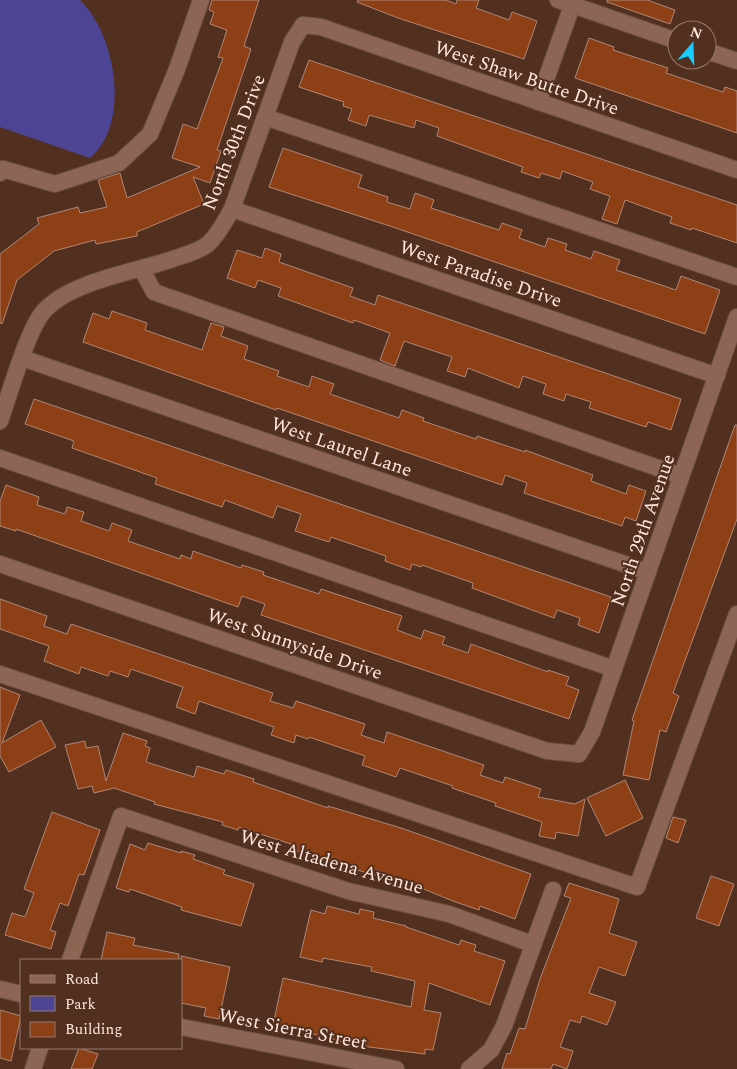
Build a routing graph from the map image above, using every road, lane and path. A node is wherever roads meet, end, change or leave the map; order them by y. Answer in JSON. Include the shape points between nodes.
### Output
{"nodes":[{"id":1,"x":201,"y":0,"type":"edge"},
{"id":2,"x":568,"y":2,"type":"edge"},
{"id":3,"x":302,"y":25,"type":"joint"},
{"id":4,"x":667,"y":37,"type":"edge"},
{"id":5,"x":717,"y":55,"type":"edge"},
{"id":6,"x":737,"y":62,"type":"edge"},
{"id":7,"x":538,"y":102,"type":"junction"},
{"id":8,"x":265,"y":117,"type":"junction"},
{"id":9,"x":737,"y":170,"type":"edge"},
{"id":10,"x":0,"y":173,"type":"edge"},
{"id":11,"x":232,"y":209,"type":"junction"},
{"id":12,"x":142,"y":270,"type":"junction"},
{"id":13,"x":737,"y":277,"type":"edge"},
{"id":14,"x":737,"y":317,"type":"edge"},
{"id":15,"x":22,"y":358,"type":"junction"},
{"id":16,"x":717,"y":376,"type":"junction"},
{"id":17,"x":0,"y":421,"type":"edge"},
{"id":18,"x":0,"y":458,"type":"edge"},
{"id":19,"x":681,"y":476,"type":"junction"},
{"id":20,"x":0,"y":564,"type":"edge"},
{"id":21,"x":648,"y":572,"type":"junction"},
{"id":22,"x":737,"y":614,"type":"edge"},
{"id":23,"x":614,"y":670,"type":"junction"},
{"id":24,"x":0,"y":674,"type":"edge"},
{"id":25,"x":579,"y":754,"type":"joint"},
{"id":26,"x":553,"y":890,"type":"dead end"},
{"id":27,"x":532,"y":944,"type":"junction"},
{"id":28,"x":70,"y":959,"type":"edge"},
{"id":29,"x":0,"y":989,"type":"edge"},
{"id":30,"x":20,"y":994,"type":"edge"},
{"id":31,"x":182,"y":1027,"type":"edge"},
{"id":32,"x":40,"y":1049,"type":"edge"},
{"id":33,"x":33,"y":1069,"type":"edge"},
{"id":34,"x":396,"y":1069,"type":"edge"},
{"id":35,"x":469,"y":1069,"type":"edge"}],
"edges":[{"from":1,"to":10,"type":"street","via":[[150,134],[119,162],[54,184],[3,169]]},
{"from":2,"to":4,"type":"street"},
{"from":2,"to":7,"type":"street"},
{"from":3,"to":7,"type":"street","name":"West Shaw Butte Drive","via":[[321,27]]},
{"from":3,"to":8,"type":"street","name":"North 30th Drive","via":[[292,42]]},
{"from":5,"to":6,"type":"street"},
{"from":7,"to":9,"type":"street","name":"West Shaw Butte Drive"},
{"from":8,"to":11,"type":"street","name":"North 30th Drive"},
{"from":8,"to":13,"type":"street"},
{"from":11,"to":12,"type":"street","name":"North 30th Drive","via":[[220,231],[207,245]]},
{"from":11,"to":16,"type":"street","name":"West Paradise Drive"},
{"from":12,"to":15,"type":"street","name":"North 30th Drive","via":[[78,287],[59,298],[42,312]]},
{"from":12,"to":19,"type":"street","via":[[154,292]]},
{"from":14,"to":16,"type":"street","name":"North 29th Avenue"},
{"from":15,"to":17,"type":"street","name":"North 30th Drive"},
{"from":15,"to":21,"type":"street","name":"West Laurel Lane"},
{"from":16,"to":19,"type":"street","name":"North 29th Avenue"},
{"from":18,"to":23,"type":"street"},
{"from":19,"to":21,"type":"street","name":"North 29th Avenue"},
{"from":20,"to":25,"type":"street","name":"West Sunnyside Drive","via":[[547,751]]},
{"from":21,"to":23,"type":"street","name":"North 29th Avenue"},
{"from":22,"to":24,"type":"street","via":[[637,887]]},
{"from":23,"to":25,"type":"street","name":"North 29th Avenue","via":[[592,732]]},
{"from":26,"to":27,"type":"street"},
{"from":27,"to":28,"type":"street","name":"West Altadena Avenue","via":[[449,914],[331,886],[121,816]]},
{"from":27,"to":35,"type":"street","via":[[504,1026],[491,1050]]},
{"from":29,"to":30,"type":"street"},
{"from":31,"to":34,"type":"street","name":"West Sierra Street"},
{"from":32,"to":33,"type":"street"}]}
